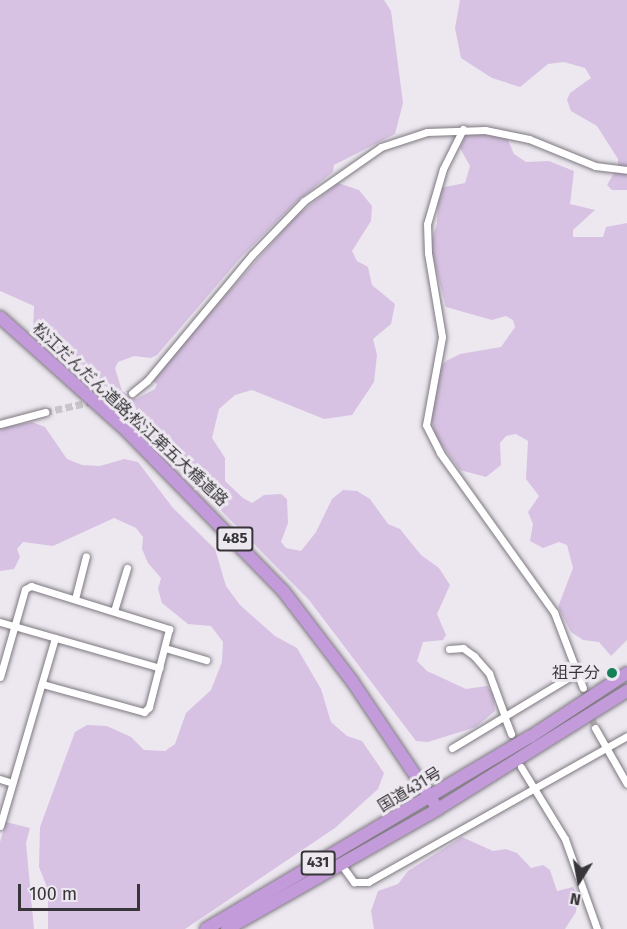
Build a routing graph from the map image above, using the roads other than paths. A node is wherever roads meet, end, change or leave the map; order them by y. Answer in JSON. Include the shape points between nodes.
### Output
{"nodes":[{"id":1,"x":463,"y":129,"type":"junction"},
{"id":2,"x":627,"y":170,"type":"edge"},
{"id":3,"x":0,"y":317,"type":"edge"},
{"id":4,"x":132,"y":393,"type":"tunnel mouth"},
{"id":5,"x":45,"y":412,"type":"tunnel mouth"},
{"id":6,"x":0,"y":424,"type":"edge"},
{"id":7,"x":86,"y":556,"type":"dead end"},
{"id":8,"x":127,"y":568,"type":"dead end"},
{"id":9,"x":75,"y":599,"type":"junction"},
{"id":10,"x":114,"y":611,"type":"junction"},
{"id":11,"x":0,"y":622,"type":"edge"},
{"id":12,"x":14,"y":626,"type":"junction"},
{"id":13,"x":55,"y":638,"type":"junction"},
{"id":14,"x":165,"y":648,"type":"junction"},
{"id":15,"x":449,"y":649,"type":"dead end"},
{"id":16,"x":206,"y":660,"type":"dead end"},
{"id":17,"x":160,"y":668,"type":"junction"},
{"id":18,"x":578,"y":672,"type":"junction"},
{"id":19,"x":627,"y":673,"type":"edge"},
{"id":20,"x":0,"y":677,"type":"edge"},
{"id":21,"x":42,"y":684,"type":"junction"},
{"id":22,"x":583,"y":688,"type":"tunnel mouth"},
{"id":23,"x":627,"y":691,"type":"edge"},
{"id":24,"x":595,"y":728,"type":"tunnel mouth"},
{"id":25,"x":511,"y":734,"type":"dead end"},
{"id":26,"x":627,"y":736,"type":"edge"},
{"id":27,"x":604,"y":746,"type":"junction"},
{"id":28,"x":452,"y":748,"type":"dead end"},
{"id":29,"x":521,"y":767,"type":"dead end"},
{"id":30,"x":0,"y":779,"type":"edge"},
{"id":31,"x":12,"y":783,"type":"junction"},
{"id":32,"x":627,"y":784,"type":"edge"},
{"id":33,"x":533,"y":789,"type":"junction"},
{"id":34,"x":430,"y":797,"type":"junction"},
{"id":35,"x":438,"y":809,"type":"junction"},
{"id":36,"x":0,"y":826,"type":"edge"},
{"id":37,"x":340,"y":863,"type":"junction"},
{"id":38,"x":206,"y":929,"type":"edge"},
{"id":39,"x":227,"y":929,"type":"edge"},
{"id":40,"x":597,"y":929,"type":"edge"}],
"edges":[{"from":1,"to":2,"type":"street","via":[[529,139],[595,166]]},
{"from":1,"to":4,"type":"street","via":[[408,136],[357,160],[326,183],[252,255],[147,381]]},
{"from":1,"to":18,"type":"street","via":[[443,169],[427,224],[442,337],[426,425],[440,453],[554,612]]},
{"from":3,"to":34,"type":"highway","name":"松江だんだん道路;松江第五大橋道路","number":"485","via":[[144,447],[284,592],[352,681]]},
{"from":5,"to":6,"type":"street"},
{"from":7,"to":9,"type":"street"},
{"from":8,"to":10,"type":"street"},
{"from":9,"to":10,"type":"street"},
{"from":9,"to":12,"type":"street","via":[[31,586],[25,589]]},
{"from":10,"to":14,"type":"street","via":[[167,627]]},
{"from":11,"to":12,"type":"street"},
{"from":12,"to":13,"type":"street"},
{"from":12,"to":20,"type":"street"},
{"from":13,"to":17,"type":"street"},
{"from":13,"to":21,"type":"street"},
{"from":14,"to":16,"type":"street"},
{"from":14,"to":17,"type":"street"},
{"from":15,"to":25,"type":"street","via":[[463,648],[489,674]]},
{"from":17,"to":21,"type":"street","via":[[144,712]]},
{"from":18,"to":22,"type":"street"},
{"from":18,"to":28,"type":"street"},
{"from":19,"to":34,"type":"highway","name":"国道431号","number":"431"},
{"from":21,"to":31,"type":"street"},
{"from":23,"to":35,"type":"highway","name":"国道431号","number":"431"},
{"from":24,"to":27,"type":"street"},
{"from":26,"to":27,"type":"street"},
{"from":27,"to":32,"type":"street"},
{"from":27,"to":33,"type":"street"},
{"from":29,"to":33,"type":"street"},
{"from":30,"to":31,"type":"street"},
{"from":31,"to":36,"type":"street"},
{"from":33,"to":37,"type":"street","via":[[368,882],[354,882]]},
{"from":33,"to":40,"type":"street","via":[[565,839]]},
{"from":34,"to":35,"type":"highway","number":"485"},
{"from":34,"to":38,"type":"highway","name":"国道431号","number":"431"},
{"from":35,"to":37,"type":"highway","name":"国道431号","number":"431"},
{"from":37,"to":39,"type":"highway","name":"国道431号","number":"431"}]}
